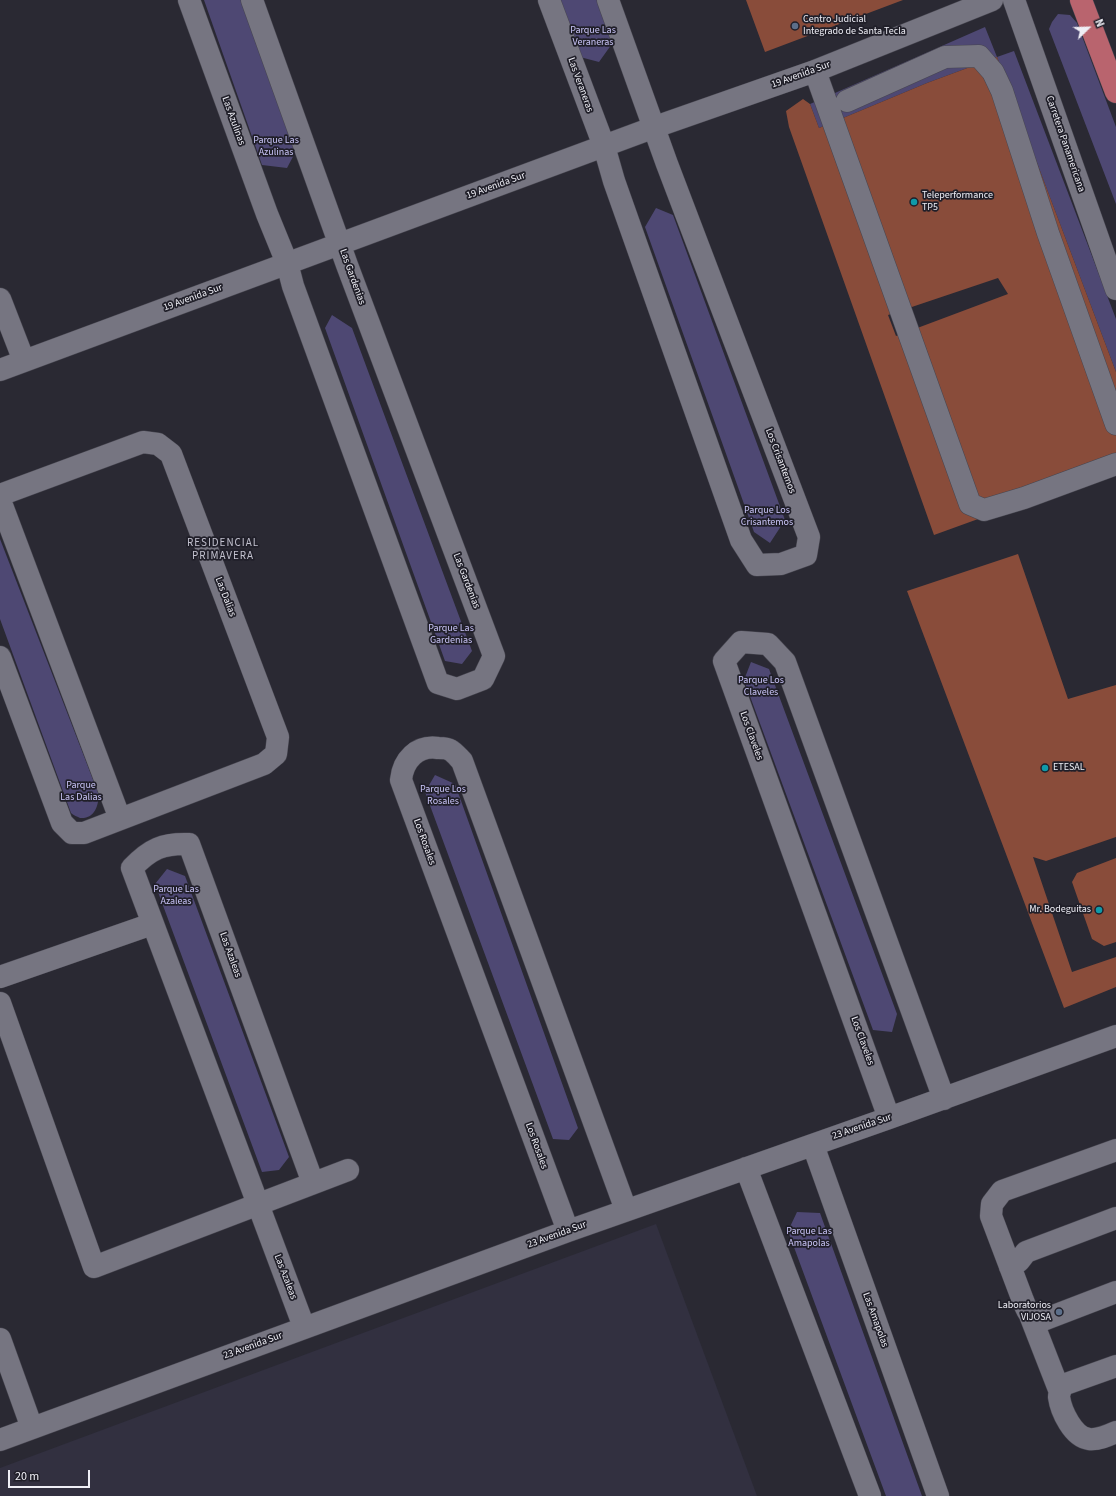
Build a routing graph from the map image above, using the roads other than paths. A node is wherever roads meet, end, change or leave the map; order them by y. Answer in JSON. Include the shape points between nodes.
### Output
{"nodes":[{"id":1,"x":189,"y":0,"type":"edge"},
{"id":2,"x":252,"y":0,"type":"edge"},
{"id":3,"x":549,"y":0,"type":"edge"},
{"id":4,"x":608,"y":0,"type":"edge"},
{"id":5,"x":992,"y":0,"type":"edge"},
{"id":6,"x":1014,"y":0,"type":"edge"},
{"id":7,"x":1081,"y":0,"type":"edge"},
{"id":8,"x":815,"y":71,"type":"junction"},
{"id":9,"x":1116,"y":92,"type":"edge"},
{"id":10,"x":847,"y":101,"type":"dead end"},
{"id":11,"x":655,"y":127,"type":"junction"},
{"id":12,"x":604,"y":146,"type":"junction"},
{"id":13,"x":340,"y":244,"type":"junction"},
{"id":14,"x":287,"y":264,"type":"junction"},
{"id":15,"x":1116,"y":289,"type":"edge"},
{"id":16,"x":0,"y":299,"type":"edge"},
{"id":17,"x":24,"y":361,"type":"junction"},
{"id":18,"x":0,"y":370,"type":"edge"},
{"id":19,"x":1116,"y":424,"type":"edge"},
{"id":20,"x":1116,"y":464,"type":"edge"},
{"id":21,"x":0,"y":495,"type":"edge"},
{"id":22,"x":0,"y":500,"type":"edge"},
{"id":23,"x":0,"y":657,"type":"edge"},
{"id":24,"x":120,"y":819,"type":"junction"},
{"id":25,"x":152,"y":924,"type":"junction"},
{"id":26,"x":0,"y":977,"type":"edge"},
{"id":27,"x":0,"y":1003,"type":"edge"},
{"id":28,"x":1116,"y":1036,"type":"edge"},
{"id":29,"x":944,"y":1099,"type":"junction"},
{"id":30,"x":890,"y":1118,"type":"junction"},
{"id":31,"x":813,"y":1145,"type":"junction"},
{"id":32,"x":1116,"y":1150,"type":"edge"},
{"id":33,"x":746,"y":1168,"type":"junction"},
{"id":34,"x":348,"y":1170,"type":"dead end"},
{"id":35,"x":313,"y":1183,"type":"junction"},
{"id":36,"x":257,"y":1204,"type":"junction"},
{"id":37,"x":626,"y":1210,"type":"junction"},
{"id":38,"x":1116,"y":1218,"type":"edge"},
{"id":39,"x":568,"y":1231,"type":"junction"},
{"id":40,"x":1010,"y":1267,"type":"junction"},
{"id":41,"x":1116,"y":1292,"type":"edge"},
{"id":42,"x":1030,"y":1315,"type":"junction"},
{"id":43,"x":304,"y":1327,"type":"junction"},
{"id":44,"x":0,"y":1338,"type":"edge"},
{"id":45,"x":1116,"y":1366,"type":"edge"},
{"id":46,"x":1060,"y":1392,"type":"junction"},
{"id":47,"x":32,"y":1428,"type":"junction"},
{"id":48,"x":1116,"y":1432,"type":"edge"},
{"id":49,"x":0,"y":1440,"type":"edge"},
{"id":50,"x":870,"y":1496,"type":"edge"},
{"id":51,"x":938,"y":1496,"type":"edge"}],
"edges":[{"from":1,"to":14,"type":"street","name":"Las Azulinas"},
{"from":2,"to":13,"type":"street"},
{"from":3,"to":12,"type":"street","name":"Las Veraneras"},
{"from":4,"to":11,"type":"street"},
{"from":5,"to":8,"type":"street","name":"19 Avenida Sur"},
{"from":6,"to":15,"type":"street","name":"Carretera Panamericana"},
{"from":7,"to":9,"type":"main road"},
{"from":8,"to":11,"type":"street","name":"19 Avenida Sur"},
{"from":8,"to":20,"type":"street","via":[[970,504],[984,510]]},
{"from":10,"to":19,"type":"street","via":[[945,57],[979,56],[993,72],[1002,91],[1048,232]]},
{"from":11,"to":12,"type":"street","name":"19 Avenida Sur"},
{"from":11,"to":12,"type":"street","name":"Los Crisantemos","via":[[809,537],[806,555],[781,564],[756,565],[741,540]]},
{"from":12,"to":13,"type":"street","name":"19 Avenida Sur"},
{"from":13,"to":14,"type":"street","name":"19 Avenida Sur"},
{"from":13,"to":14,"type":"street","name":"Las Gardenias","via":[[494,656],[483,679],[457,689],[438,683]]},
{"from":14,"to":17,"type":"street","name":"19 Avenida Sur"},
{"from":16,"to":17,"type":"street"},
{"from":17,"to":18,"type":"street","name":"19 Avenida Sur"},
{"from":21,"to":24,"type":"street","name":"Las Dalias","via":[[143,442],[158,444],[171,454],[278,737],[276,754],[264,764]]},
{"from":22,"to":24,"type":"street"},
{"from":23,"to":24,"type":"street","name":"Las Dalias","via":[[62,823],[72,833],[84,833]]},
{"from":25,"to":26,"type":"street"},
{"from":25,"to":35,"type":"street","name":"Las Azaleas","via":[[132,868],[149,852],[160,847],[189,844]]},
{"from":25,"to":36,"type":"street","name":"Las Azaleas"},
{"from":27,"to":36,"type":"street","via":[[94,1267]]},
{"from":28,"to":29,"type":"street","name":"23 Avenida Sur"},
{"from":29,"to":30,"type":"street","name":"23 Avenida Sur"},
{"from":29,"to":30,"type":"street","name":"Los Claveles","via":[[785,662],[768,644],[741,642],[724,661]]},
{"from":30,"to":31,"type":"street","name":"23 Avenida Sur"},
{"from":31,"to":33,"type":"street","name":"23 Avenida Sur"},
{"from":31,"to":51,"type":"street","name":"Las Amapolas"},
{"from":32,"to":40,"type":"street","via":[[1002,1191],[992,1204],[991,1216]]},
{"from":33,"to":37,"type":"street","name":"23 Avenida Sur"},
{"from":33,"to":50,"type":"street"},
{"from":34,"to":35,"type":"street"},
{"from":35,"to":36,"type":"street"},
{"from":36,"to":43,"type":"street","name":"Las Azaleas"},
{"from":37,"to":39,"type":"street","name":"23 Avenida Sur"},
{"from":37,"to":39,"type":"street","name":"Los Rosales","via":[[462,761],[450,749],[420,749],[406,762],[401,780]]},
{"from":38,"to":40,"type":"street","via":[[1026,1252]]},
{"from":39,"to":43,"type":"street","name":"23 Avenida Sur"},
{"from":40,"to":42,"type":"street"},
{"from":41,"to":42,"type":"street","via":[[1043,1320]]},
{"from":42,"to":46,"type":"street"},
{"from":43,"to":47,"type":"street","name":"23 Avenida Sur"},
{"from":44,"to":47,"type":"street"},
{"from":45,"to":46,"type":"street","via":[[1063,1385]]},
{"from":46,"to":48,"type":"street","via":[[1068,1422],[1076,1432],[1087,1439],[1102,1438]]},
{"from":47,"to":49,"type":"street","name":"23 Avenida Sur"}]}
